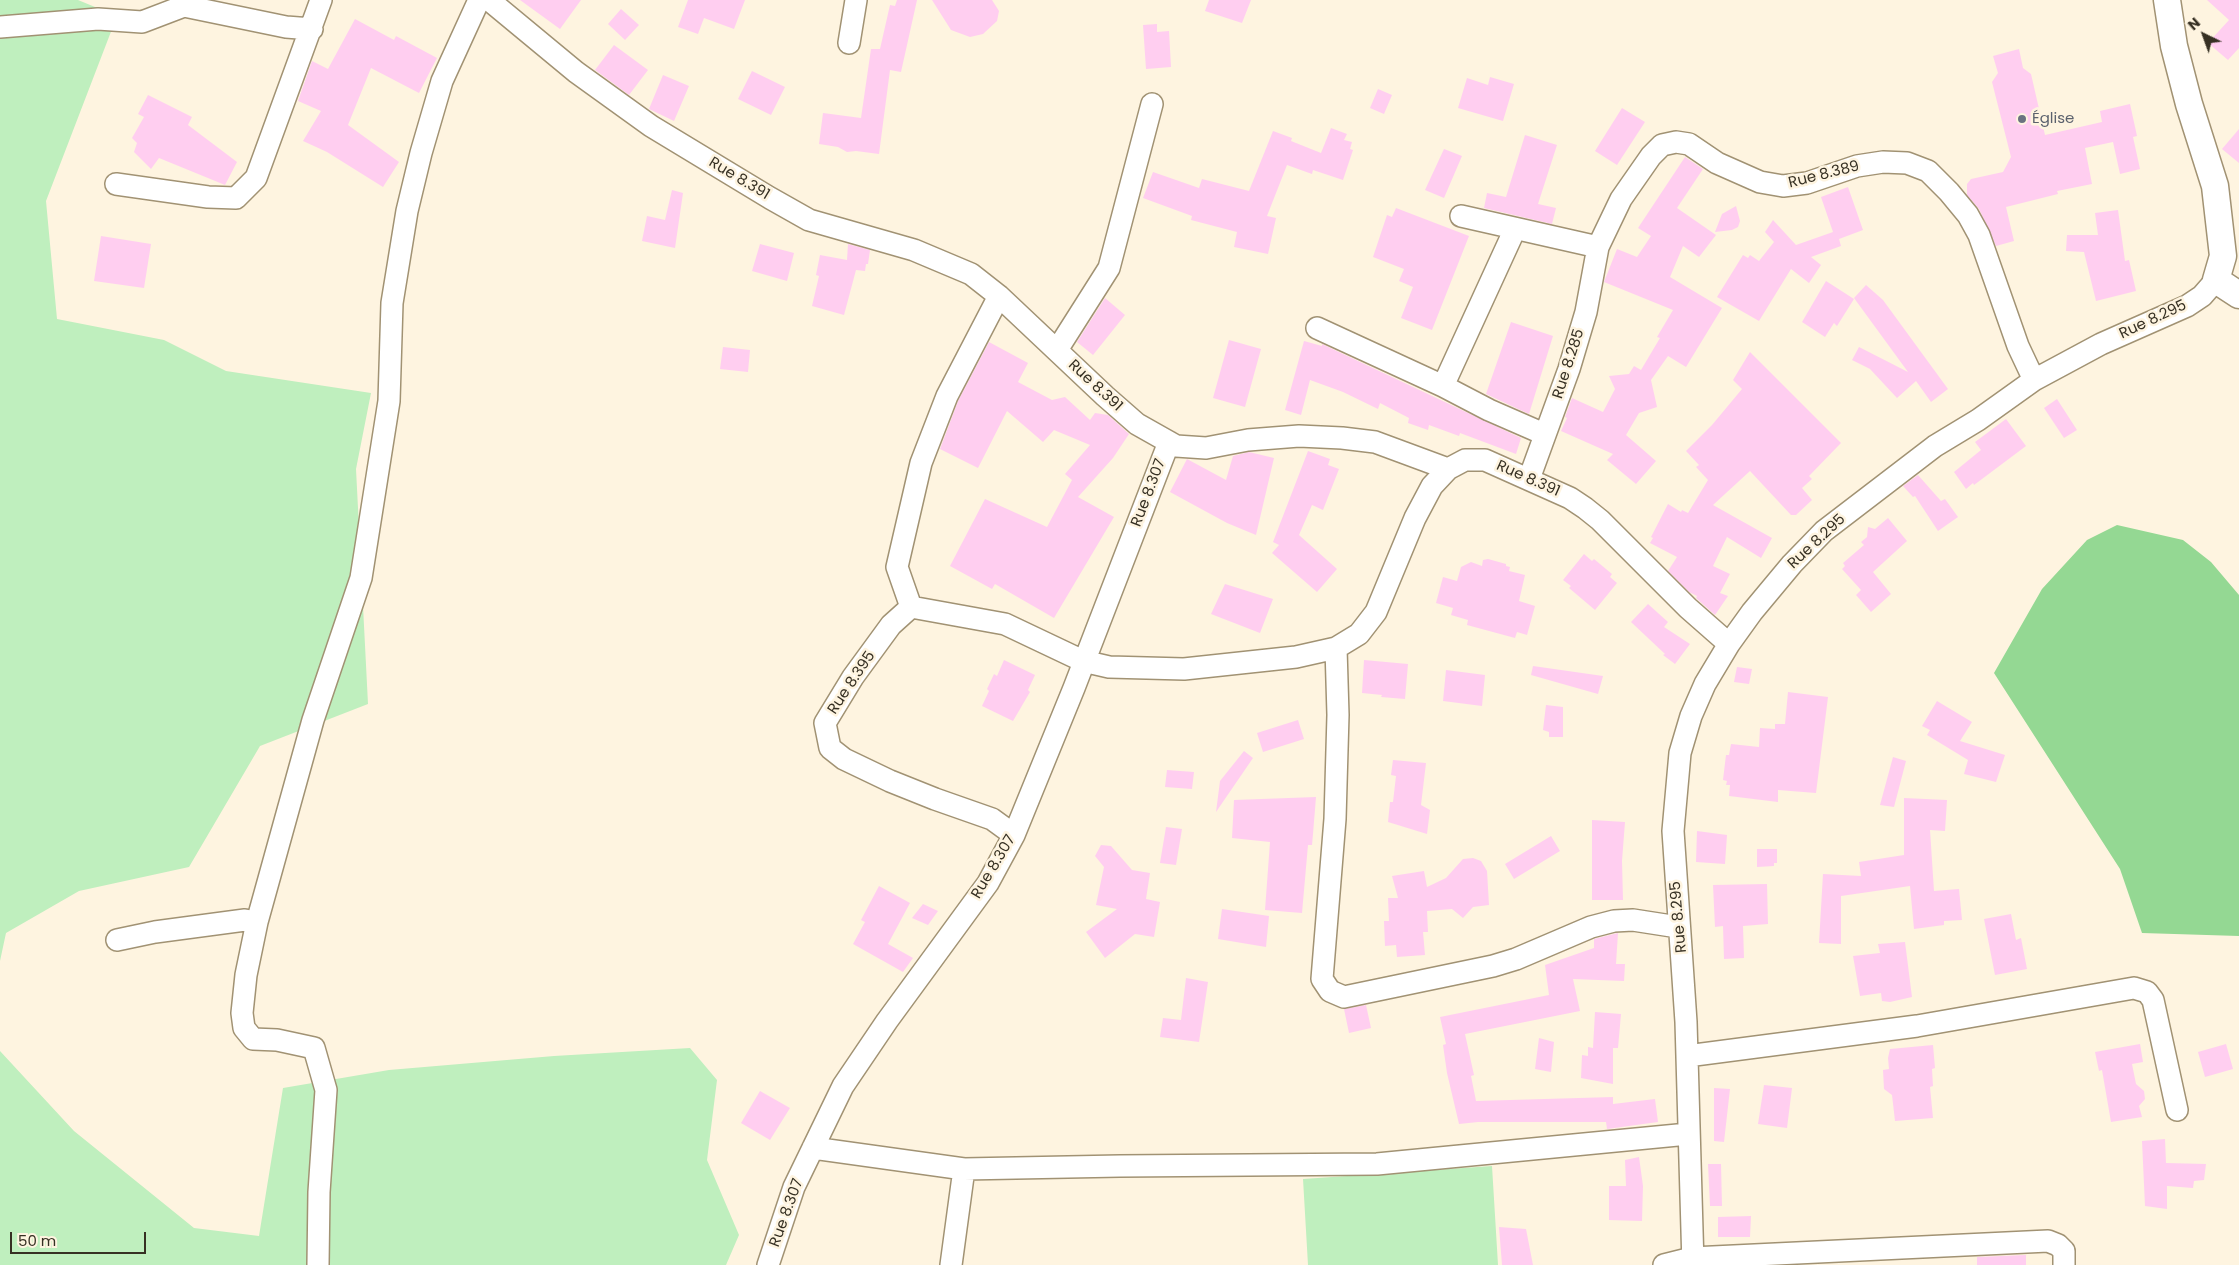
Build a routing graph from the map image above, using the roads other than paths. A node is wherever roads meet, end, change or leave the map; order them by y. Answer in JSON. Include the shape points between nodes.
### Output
{"nodes":[{"id":1,"x":320,"y":0,"type":"edge"},
{"id":2,"x":479,"y":0,"type":"edge"},
{"id":3,"x":489,"y":0,"type":"edge"},
{"id":4,"x":856,"y":0,"type":"edge"},
{"id":5,"x":2167,"y":0,"type":"edge"},
{"id":6,"x":185,"y":3,"type":"edge"},
{"id":7,"x":0,"y":27,"type":"edge"},
{"id":8,"x":312,"y":29,"type":"junction"},
{"id":9,"x":849,"y":43,"type":"dead end"},
{"id":10,"x":1152,"y":104,"type":"dead end"},
{"id":11,"x":116,"y":184,"type":"dead end"},
{"id":12,"x":1461,"y":216,"type":"dead end"},
{"id":13,"x":1515,"y":229,"type":"junction"},
{"id":14,"x":1598,"y":247,"type":"junction"},
{"id":15,"x":2216,"y":280,"type":"junction"},
{"id":16,"x":2239,"y":295,"type":"edge"},
{"id":17,"x":999,"y":296,"type":"junction"},
{"id":18,"x":1317,"y":328,"type":"dead end"},
{"id":19,"x":1057,"y":350,"type":"junction"},
{"id":20,"x":2034,"y":380,"type":"junction"},
{"id":21,"x":1443,"y":386,"type":"junction"},
{"id":22,"x":1544,"y":434,"type":"junction"},
{"id":23,"x":1169,"y":442,"type":"junction"},
{"id":24,"x":1448,"y":469,"type":"junction"},
{"id":25,"x":1529,"y":479,"type":"junction"},
{"id":26,"x":910,"y":607,"type":"junction"},
{"id":27,"x":1729,"y":644,"type":"junction"},
{"id":28,"x":1336,"y":648,"type":"junction"},
{"id":29,"x":1083,"y":661,"type":"junction"},
{"id":30,"x":1014,"y":835,"type":"junction"},
{"id":31,"x":256,"y":922,"type":"junction"},
{"id":32,"x":1678,"y":927,"type":"junction"},
{"id":33,"x":117,"y":940,"type":"dead end"},
{"id":34,"x":1687,"y":1056,"type":"junction"},
{"id":35,"x":2177,"y":1110,"type":"dead end"},
{"id":36,"x":1688,"y":1134,"type":"junction"},
{"id":37,"x":813,"y":1148,"type":"junction"},
{"id":38,"x":964,"y":1169,"type":"junction"},
{"id":39,"x":1693,"y":1261,"type":"edge"},
{"id":40,"x":318,"y":1265,"type":"edge"},
{"id":41,"x":768,"y":1265,"type":"edge"},
{"id":42,"x":951,"y":1265,"type":"edge"},
{"id":43,"x":1664,"y":1265,"type":"edge"},
{"id":44,"x":2064,"y":1265,"type":"edge"}],
"edges":[{"from":1,"to":8,"type":"street"},
{"from":2,"to":31,"type":"street","via":[[442,81],[407,211],[392,303],[387,410],[361,578],[310,729]]},
{"from":3,"to":17,"type":"street","name":"Rue 8.391","via":[[576,72],[651,126],[770,198],[810,220],[941,260],[971,274]]},
{"from":4,"to":9,"type":"street"},
{"from":5,"to":15,"type":"street","name":"Rue 8.295","via":[[2174,46],[2215,186],[2223,256]]},
{"from":6,"to":7,"type":"street","via":[[142,22],[98,19]]},
{"from":6,"to":8,"type":"street","via":[[286,28]]},
{"from":8,"to":11,"type":"street","via":[[256,178],[236,198]]},
{"from":10,"to":19,"type":"street","via":[[1109,268]]},
{"from":12,"to":13,"type":"street"},
{"from":13,"to":14,"type":"street"},
{"from":13,"to":21,"type":"street"},
{"from":14,"to":20,"type":"street","name":"Rue 8.389","via":[[1621,199],[1650,156],[1662,145],[1689,144],[1717,162],[1760,182],[1783,186],[1857,166],[1907,163],[1928,171],[1968,215],[1979,235],[2018,346]]},
{"from":14,"to":22,"type":"street","name":"Rue 8.285","via":[[1586,312],[1570,369]]},
{"from":15,"to":16,"type":"street"},
{"from":15,"to":20,"type":"street","name":"Rue 8.295","via":[[2202,296],[2187,306],[2101,344]]},
{"from":17,"to":19,"type":"street","name":"Rue 8.391"},
{"from":17,"to":26,"type":"street","via":[[947,396],[921,463],[897,567]]},
{"from":18,"to":21,"type":"street"},
{"from":19,"to":23,"type":"street","name":"Rue 8.391","via":[[1137,424]]},
{"from":20,"to":27,"type":"street","name":"Rue 8.295","via":[[1935,446],[1824,531],[1771,587]]},
{"from":21,"to":22,"type":"street"},
{"from":22,"to":25,"type":"street","name":"Rue 8.285"},
{"from":23,"to":24,"type":"street","name":"Rue 8.391","via":[[1176,446],[1206,448],[1282,437],[1342,438],[1375,442]]},
{"from":23,"to":29,"type":"street","name":"Rue 8.307"},
{"from":24,"to":25,"type":"street","name":"Rue 8.391","via":[[1465,460],[1486,460]]},
{"from":24,"to":28,"type":"street","via":[[1432,486],[1415,518],[1376,612],[1359,634]]},
{"from":25,"to":27,"type":"street","name":"Rue 8.391","via":[[1570,498],[1600,520]]},
{"from":26,"to":29,"type":"street","via":[[1005,624]]},
{"from":26,"to":30,"type":"street","name":"Rue 8.395","via":[[864,662],[825,724],[830,748],[844,759],[890,781],[992,819]]},
{"from":27,"to":32,"type":"street","name":"Rue 8.295","via":[[1705,684],[1680,753],[1673,831]]},
{"from":28,"to":29,"type":"street","via":[[1296,657],[1184,669],[1109,667]]},
{"from":28,"to":32,"type":"street","via":[[1335,819],[1322,979],[1330,991],[1344,997],[1492,966],[1614,921],[1633,920]]},
{"from":29,"to":30,"type":"street","name":"Rue 8.307"},
{"from":30,"to":37,"type":"street","name":"Rue 8.307","via":[[988,883],[843,1086]]},
{"from":31,"to":33,"type":"street","via":[[245,920]]},
{"from":31,"to":40,"type":"street","via":[[246,975],[242,1013],[244,1028],[253,1039],[277,1040],[314,1048],[326,1090]]},
{"from":32,"to":34,"type":"street","name":"Rue 8.295"},
{"from":34,"to":35,"type":"street","via":[[1918,1026],[2134,988],[2147,992],[2153,1000]]},
{"from":34,"to":36,"type":"street","name":"Rue 8.295"},
{"from":36,"to":38,"type":"street","via":[[1377,1164]]},
{"from":36,"to":39,"type":"street","name":"Rue 8.295"},
{"from":37,"to":38,"type":"street"},
{"from":37,"to":41,"type":"street","name":"Rue 8.307","via":[[794,1187]]},
{"from":38,"to":42,"type":"street"},
{"from":39,"to":43,"type":"street"},
{"from":39,"to":44,"type":"street","via":[[2048,1241],[2058,1244],[2064,1251]]}]}
